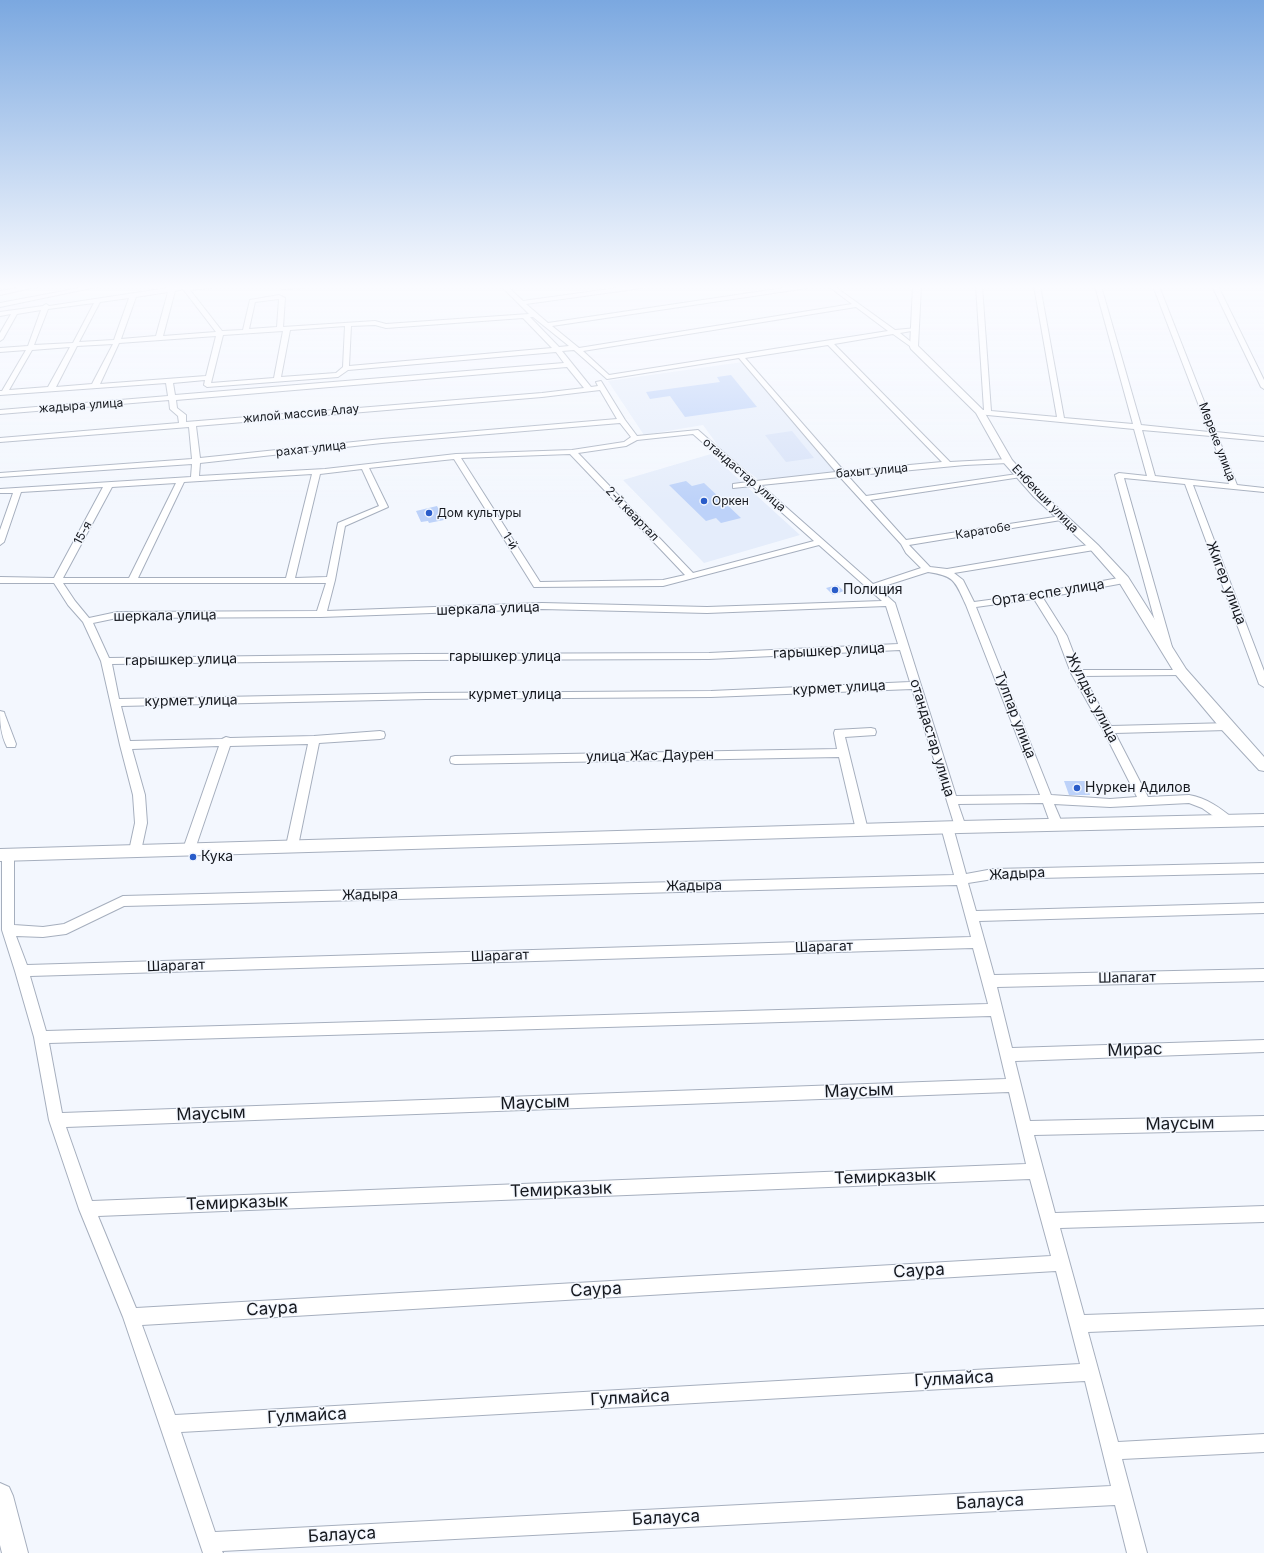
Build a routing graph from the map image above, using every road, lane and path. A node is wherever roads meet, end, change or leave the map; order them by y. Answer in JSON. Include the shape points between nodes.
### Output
{"nodes":[{"id":1,"x":23,"y":358,"type":"edge"},
{"id":2,"x":68,"y":358,"type":"edge"},
{"id":3,"x":108,"y":358,"type":"edge"},
{"id":4,"x":214,"y":358,"type":"edge"},
{"id":5,"x":279,"y":358,"type":"edge"},
{"id":6,"x":346,"y":358,"type":"edge"},
{"id":7,"x":458,"y":358,"type":"edge"},
{"id":8,"x":564,"y":358,"type":"edge"},
{"id":9,"x":585,"y":358,"type":"edge"},
{"id":10,"x":724,"y":358,"type":"edge"},
{"id":11,"x":742,"y":358,"type":"edge"},
{"id":12,"x":845,"y":358,"type":"edge"},
{"id":13,"x":926,"y":358,"type":"edge"},
{"id":14,"x":982,"y":358,"type":"edge"},
{"id":15,"x":1050,"y":358,"type":"edge"},
{"id":16,"x":1119,"y":358,"type":"edge"},
{"id":17,"x":1184,"y":358,"type":"edge"},
{"id":18,"x":1250,"y":358,"type":"edge"},
{"id":19,"x":569,"y":365,"type":"junction"},
{"id":20,"x":346,"y":368,"type":"junction"},
{"id":21,"x":209,"y":378,"type":"junction"},
{"id":22,"x":604,"y":378,"type":"junction"},
{"id":23,"x":277,"y":379,"type":"junction"},
{"id":24,"x":169,"y":381,"type":"junction"},
{"id":25,"x":95,"y":386,"type":"junction"},
{"id":26,"x":1264,"y":387,"type":"edge"},
{"id":27,"x":602,"y":388,"type":"junction"},
{"id":28,"x":51,"y":389,"type":"junction"},
{"id":29,"x":589,"y":389,"type":"junction"},
{"id":30,"x":2,"y":393,"type":"edge"},
{"id":31,"x":171,"y":399,"type":"junction"},
{"id":32,"x":0,"y":412,"type":"edge"},
{"id":33,"x":984,"y":412,"type":"junction"},
{"id":34,"x":1061,"y":420,"type":"junction"},
{"id":35,"x":622,"y":421,"type":"junction"},
{"id":36,"x":192,"y":423,"type":"junction"},
{"id":37,"x":183,"y":424,"type":"junction"},
{"id":38,"x":1138,"y":427,"type":"junction"},
{"id":39,"x":1214,"y":434,"type":"junction"},
{"id":40,"x":635,"y":438,"type":"junction"},
{"id":41,"x":1264,"y":439,"type":"edge"},
{"id":42,"x":0,"y":440,"type":"edge"},
{"id":43,"x":572,"y":452,"type":"junction"},
{"id":44,"x":456,"y":456,"type":"junction"},
{"id":45,"x":196,"y":461,"type":"junction"},
{"id":46,"x":1008,"y":461,"type":"junction"},
{"id":47,"x":948,"y":464,"type":"junction"},
{"id":48,"x":364,"y":466,"type":"junction"},
{"id":49,"x":317,"y":471,"type":"junction"},
{"id":50,"x":842,"y":474,"type":"junction"},
{"id":51,"x":0,"y":475,"type":"edge"},
{"id":52,"x":1021,"y":476,"type":"junction"},
{"id":53,"x":1152,"y":478,"type":"junction"},
{"id":54,"x":195,"y":479,"type":"junction"},
{"id":55,"x":181,"y":480,"type":"junction"},
{"id":56,"x":1188,"y":482,"type":"junction"},
{"id":57,"x":109,"y":484,"type":"junction"},
{"id":58,"x":754,"y":484,"type":"junction"},
{"id":59,"x":736,"y":486,"type":"dead end"},
{"id":60,"x":1234,"y":487,"type":"junction"},
{"id":61,"x":18,"y":490,"type":"junction"},
{"id":62,"x":0,"y":491,"type":"edge"},
{"id":63,"x":1263,"y":491,"type":"edge"},
{"id":64,"x":864,"y":499,"type":"junction"},
{"id":65,"x":1061,"y":518,"type":"junction"},
{"id":66,"x":2,"y":528,"type":"edge"},
{"id":67,"x":0,"y":542,"type":"edge"},
{"id":68,"x":820,"y":542,"type":"junction"},
{"id":69,"x":904,"y":543,"type":"junction"},
{"id":70,"x":1094,"y":547,"type":"junction"},
{"id":71,"x":927,"y":569,"type":"junction"},
{"id":72,"x":947,"y":572,"type":"junction"},
{"id":73,"x":691,"y":576,"type":"junction"},
{"id":74,"x":0,"y":580,"type":"edge"},
{"id":75,"x":290,"y":580,"type":"junction"},
{"id":76,"x":331,"y":580,"type":"junction"},
{"id":77,"x":1124,"y":580,"type":"junction"},
{"id":78,"x":57,"y":581,"type":"junction"},
{"id":79,"x":132,"y":581,"type":"junction"},
{"id":80,"x":872,"y":587,"type":"junction"},
{"id":81,"x":1037,"y":596,"type":"junction"},
{"id":82,"x":890,"y":603,"type":"junction"},
{"id":83,"x":971,"y":605,"type":"junction"},
{"id":84,"x":321,"y":614,"type":"junction"},
{"id":85,"x":87,"y":621,"type":"junction"},
{"id":86,"x":904,"y":648,"type":"junction"},
{"id":87,"x":1170,"y":657,"type":"junction"},
{"id":88,"x":106,"y":661,"type":"junction"},
{"id":89,"x":1181,"y":672,"type":"junction"},
{"id":90,"x":1076,"y":673,"type":"junction"},
{"id":91,"x":1264,"y":684,"type":"edge"},
{"id":92,"x":916,"y":685,"type":"junction"},
{"id":93,"x":115,"y":703,"type":"junction"},
{"id":94,"x":0,"y":715,"type":"edge"},
{"id":95,"x":1227,"y":726,"type":"junction"},
{"id":96,"x":1108,"y":730,"type":"junction"},
{"id":97,"x":871,"y":732,"type":"dead end"},
{"id":98,"x":380,"y":735,"type":"dead end"},
{"id":99,"x":314,"y":740,"type":"junction"},
{"id":100,"x":226,"y":741,"type":"junction"},
{"id":101,"x":11,"y":744,"type":"dead end"},
{"id":102,"x":125,"y":745,"type":"junction"},
{"id":103,"x":844,"y":753,"type":"junction"},
{"id":104,"x":455,"y":760,"type":"dead end"},
{"id":105,"x":1264,"y":766,"type":"edge"},
{"id":106,"x":1047,"y":799,"type":"junction"},
{"id":107,"x":952,"y":800,"type":"junction"},
{"id":108,"x":1145,"y":802,"type":"junction"},
{"id":109,"x":1264,"y":820,"type":"edge"},
{"id":110,"x":1230,"y":822,"type":"junction"},
{"id":111,"x":1057,"y":825,"type":"junction"},
{"id":112,"x":954,"y":827,"type":"junction"},
{"id":113,"x":862,"y":830,"type":"junction"},
{"id":114,"x":292,"y":846,"type":"junction"},
{"id":115,"x":189,"y":849,"type":"junction"},
{"id":116,"x":134,"y":851,"type":"junction"},
{"id":117,"x":4,"y":855,"type":"edge"},
{"id":118,"x":1264,"y":868,"type":"edge"},
{"id":119,"x":961,"y":880,"type":"junction"},
{"id":120,"x":1264,"y":908,"type":"edge"},
{"id":121,"x":971,"y":916,"type":"junction"},
{"id":122,"x":8,"y":930,"type":"junction"},
{"id":123,"x":978,"y":942,"type":"junction"},
{"id":124,"x":22,"y":971,"type":"junction"},
{"id":125,"x":1264,"y":975,"type":"edge"},
{"id":126,"x":989,"y":981,"type":"junction"},
{"id":127,"x":996,"y":1010,"type":"junction"},
{"id":128,"x":41,"y":1037,"type":"junction"},
{"id":129,"x":1264,"y":1046,"type":"edge"},
{"id":130,"x":1007,"y":1054,"type":"junction"},
{"id":131,"x":1014,"y":1085,"type":"junction"},
{"id":132,"x":56,"y":1120,"type":"junction"},
{"id":133,"x":1264,"y":1123,"type":"edge"},
{"id":134,"x":1025,"y":1128,"type":"junction"},
{"id":135,"x":1034,"y":1170,"type":"junction"},
{"id":136,"x":87,"y":1209,"type":"junction"},
{"id":137,"x":1264,"y":1214,"type":"edge"},
{"id":138,"x":1050,"y":1221,"type":"junction"},
{"id":139,"x":1061,"y":1263,"type":"junction"},
{"id":140,"x":131,"y":1317,"type":"junction"},
{"id":141,"x":1264,"y":1317,"type":"edge"},
{"id":142,"x":1077,"y":1324,"type":"junction"},
{"id":143,"x":1091,"y":1372,"type":"junction"},
{"id":144,"x":169,"y":1424,"type":"junction"},
{"id":145,"x":1264,"y":1443,"type":"edge"},
{"id":146,"x":1111,"y":1451,"type":"junction"},
{"id":147,"x":1123,"y":1495,"type":"junction"},
{"id":148,"x":0,"y":1496,"type":"edge"},
{"id":149,"x":211,"y":1547,"type":"edge"},
{"id":150,"x":15,"y":1553,"type":"edge"},
{"id":151,"x":1137,"y":1553,"type":"edge"}],
"edges":[{"from":1,"to":30,"type":"street"},
{"from":2,"to":28,"type":"street"},
{"from":3,"to":25,"type":"street"},
{"from":4,"to":21,"type":"street"},
{"from":5,"to":23,"type":"street"},
{"from":6,"to":20,"type":"street"},
{"from":7,"to":20,"type":"street"},
{"from":8,"to":19,"type":"street"},
{"from":9,"to":22,"type":"street"},
{"from":10,"to":22,"type":"street"},
{"from":11,"to":50,"type":"street"},
{"from":12,"to":47,"type":"street"},
{"from":13,"to":33,"type":"street","name":"Енбекши улица"},
{"from":14,"to":33,"type":"street"},
{"from":15,"to":34,"type":"street"},
{"from":16,"to":38,"type":"street"},
{"from":17,"to":39,"type":"street","name":"Мереке улица"},
{"from":18,"to":26,"type":"street"},
{"from":19,"to":29,"type":"street"},
{"from":19,"to":31,"type":"street","name":"жадыра улица"},
{"from":20,"to":23,"type":"street","via":[[338,375]]},
{"from":21,"to":23,"type":"street","via":[[208,385]]},
{"from":21,"to":24,"type":"street"},
{"from":22,"to":27,"type":"street","via":[[599,381]]},
{"from":24,"to":25,"type":"street"},
{"from":24,"to":31,"type":"street"},
{"from":25,"to":28,"type":"street"},
{"from":27,"to":29,"type":"street","name":"жилой массив Алау"},
{"from":27,"to":35,"type":"street"},
{"from":28,"to":30,"type":"street"},
{"from":29,"to":36,"type":"street","name":"жилой массив Алау"},
{"from":31,"to":32,"type":"street","name":"жадыра улица"},
{"from":31,"to":37,"type":"street","via":[[174,409],[182,415]]},
{"from":33,"to":34,"type":"street"},
{"from":33,"to":46,"type":"street","name":"Енбекши улица"},
{"from":34,"to":38,"type":"street"},
{"from":35,"to":40,"type":"street"},
{"from":35,"to":45,"type":"street","name":"рахат улица","via":[[382,441]]},
{"from":36,"to":37,"type":"street","name":"жилой массив Алау"},
{"from":36,"to":45,"type":"street"},
{"from":37,"to":42,"type":"street","name":"жилой массив Алау"},
{"from":38,"to":39,"type":"street"},
{"from":38,"to":53,"type":"street"},
{"from":39,"to":41,"type":"street"},
{"from":39,"to":60,"type":"street","name":"Мереке улица"},
{"from":40,"to":43,"type":"street","name":"отандастар улица","via":[[626,444]]},
{"from":40,"to":58,"type":"street","name":"отандастар улица","via":[[695,432]]},
{"from":43,"to":44,"type":"street","name":"отандастар улица"},
{"from":43,"to":73,"type":"street","name":"2-й квартал"},
{"from":44,"to":48,"type":"street","name":"отандастар улица"},
{"from":44,"to":73,"type":"street","name":"1-й","via":[[537,585],[663,583]]},
{"from":45,"to":51,"type":"street","name":"рахат улица"},
{"from":45,"to":54,"type":"street"},
{"from":46,"to":47,"type":"street","name":"бахыт улица"},
{"from":46,"to":52,"type":"street","name":"Енбекши улица"},
{"from":47,"to":50,"type":"street","name":"бахыт улица"},
{"from":48,"to":49,"type":"street","name":"отандастар улица"},
{"from":48,"to":76,"type":"street","via":[[384,507],[341,524]]},
{"from":49,"to":54,"type":"street","name":"отандастар улица"},
{"from":49,"to":75,"type":"street"},
{"from":50,"to":58,"type":"street","name":"бахыт улица"},
{"from":50,"to":64,"type":"street"},
{"from":52,"to":64,"type":"street"},
{"from":52,"to":65,"type":"street","name":"Енбекши улица"},
{"from":53,"to":56,"type":"street"},
{"from":53,"to":87,"type":"street","name":"Енбекши улица","via":[[1119,475]]},
{"from":54,"to":55,"type":"street","name":"отандастар улица"},
{"from":55,"to":57,"type":"street","name":"отандастар улица"},
{"from":55,"to":79,"type":"street"},
{"from":56,"to":60,"type":"street"},
{"from":56,"to":91,"type":"street","name":"Жигер улица"},
{"from":57,"to":61,"type":"street","name":"отандастар улица"},
{"from":57,"to":78,"type":"street","name":"15-я"},
{"from":58,"to":59,"type":"street","name":"бахыт улица"},
{"from":58,"to":68,"type":"street","name":"отандастар улица"},
{"from":60,"to":63,"type":"street"},
{"from":61,"to":62,"type":"street","name":"отандастар улица"},
{"from":61,"to":66,"type":"street"},
{"from":64,"to":69,"type":"street"},
{"from":65,"to":69,"type":"street","name":"Каратобе"},
{"from":65,"to":70,"type":"street","name":"Енбекши улица"},
{"from":66,"to":67,"type":"street"},
{"from":68,"to":73,"type":"street"},
{"from":68,"to":80,"type":"street","name":"отандастар улица"},
{"from":69,"to":71,"type":"street"},
{"from":70,"to":72,"type":"street"},
{"from":70,"to":77,"type":"street","name":"Енбекши улица"},
{"from":71,"to":72,"type":"street"},
{"from":71,"to":80,"type":"street"},
{"from":72,"to":83,"type":"street","name":"Тулпар улица","via":[[960,582]]},
{"from":74,"to":78,"type":"street"},
{"from":75,"to":76,"type":"street"},
{"from":75,"to":79,"type":"street"},
{"from":76,"to":84,"type":"street"},
{"from":77,"to":81,"type":"street","name":"Орта еспе улица"},
{"from":77,"to":87,"type":"street","name":"Енбекши улица"},
{"from":78,"to":79,"type":"street"},
{"from":78,"to":85,"type":"street"},
{"from":80,"to":82,"type":"street","name":"отандастар улица"},
{"from":81,"to":83,"type":"street","name":"Орта еспе улица"},
{"from":81,"to":90,"type":"street","name":"Жулдыз улица","via":[[1062,636]]},
{"from":82,"to":84,"type":"street","name":"шеркала улица","via":[[707,610],[542,606]]},
{"from":82,"to":86,"type":"street","name":"отандастар улица"},
{"from":83,"to":106,"type":"street","name":"Тулпар улица"},
{"from":84,"to":85,"type":"street","name":"шеркала улица","via":[[117,616]]},
{"from":85,"to":88,"type":"street"},
{"from":86,"to":88,"type":"street","name":"гарышкер улица","via":[[709,656]]},
{"from":86,"to":92,"type":"street","name":"отандастар улица"},
{"from":87,"to":89,"type":"street","name":"Енбекши улица"},
{"from":88,"to":93,"type":"street"},
{"from":89,"to":90,"type":"street"},
{"from":89,"to":95,"type":"street","name":"Енбекши улица"},
{"from":90,"to":96,"type":"street","name":"Жулдыз улица"},
{"from":92,"to":93,"type":"street","name":"курмет улица","via":[[711,694],[418,696]]},
{"from":92,"to":107,"type":"street","name":"отандастар улица"},
{"from":93,"to":102,"type":"street"},
{"from":94,"to":101,"type":"street"},
{"from":95,"to":96,"type":"street"},
{"from":95,"to":105,"type":"street","name":"Енбекши улица"},
{"from":96,"to":108,"type":"street","name":"Жулдыз улица"},
{"from":97,"to":103,"type":"street","via":[[839,733]]},
{"from":98,"to":99,"type":"street"},
{"from":99,"to":100,"type":"street"},
{"from":99,"to":114,"type":"street"},
{"from":100,"to":102,"type":"street"},
{"from":100,"to":115,"type":"street"},
{"from":102,"to":116,"type":"street","via":[[139,795],[141,823]]},
{"from":103,"to":104,"type":"street","name":"улица Жас Даурен"},
{"from":103,"to":113,"type":"street"},
{"from":106,"to":107,"type":"street"},
{"from":106,"to":108,"type":"street","via":[[1110,803]]},
{"from":106,"to":111,"type":"street","name":"Тулпар улица"},
{"from":107,"to":112,"type":"street","name":"отандастар улица"},
{"from":108,"to":110,"type":"street","via":[[1196,800]]},
{"from":109,"to":110,"type":"street"},
{"from":110,"to":111,"type":"street"},
{"from":111,"to":112,"type":"street"},
{"from":112,"to":113,"type":"street"},
{"from":112,"to":119,"type":"street","name":"отандастар улица"},
{"from":113,"to":114,"type":"street"},
{"from":114,"to":115,"type":"street"},
{"from":115,"to":116,"type":"street"},
{"from":116,"to":117,"type":"street"},
{"from":117,"to":122,"type":"street"},
{"from":118,"to":119,"type":"street","name":"Жадыра","via":[[993,874]]},
{"from":119,"to":121,"type":"street","name":"отандастар улица"},
{"from":119,"to":122,"type":"street","name":"Жадыра","via":[[123,901],[66,929],[43,932]]},
{"from":120,"to":121,"type":"street"},
{"from":121,"to":123,"type":"street","name":"отандастар улица"},
{"from":122,"to":124,"type":"street"},
{"from":123,"to":124,"type":"street","name":"Шарагат"},
{"from":123,"to":126,"type":"street","name":"отандастар улица"},
{"from":124,"to":128,"type":"street"},
{"from":125,"to":126,"type":"street","name":"Шапагат"},
{"from":126,"to":127,"type":"street","name":"отандастар улица"},
{"from":127,"to":128,"type":"street"},
{"from":127,"to":130,"type":"street","name":"отандастар улица"},
{"from":128,"to":132,"type":"street"},
{"from":129,"to":130,"type":"street","name":"Мирас"},
{"from":130,"to":131,"type":"street","name":"отандастар улица"},
{"from":131,"to":132,"type":"street","name":"Маусым"},
{"from":131,"to":134,"type":"street","name":"отандастар улица"},
{"from":132,"to":136,"type":"street"},
{"from":133,"to":134,"type":"street","name":"Маусым"},
{"from":134,"to":135,"type":"street","name":"отандастар улица"},
{"from":135,"to":136,"type":"street","name":"Темирказык"},
{"from":135,"to":138,"type":"street","name":"отандастар улица"},
{"from":136,"to":140,"type":"street"},
{"from":137,"to":138,"type":"street"},
{"from":138,"to":139,"type":"street","name":"отандастар улица"},
{"from":139,"to":140,"type":"street","name":"Саура"},
{"from":139,"to":142,"type":"street","name":"отандастар улица"},
{"from":140,"to":144,"type":"street"},
{"from":141,"to":142,"type":"street"},
{"from":142,"to":143,"type":"street","name":"отандастар улица"},
{"from":143,"to":144,"type":"street","name":"Гулмайса"},
{"from":143,"to":146,"type":"street","name":"отандастар улица"},
{"from":144,"to":149,"type":"street"},
{"from":145,"to":146,"type":"street"},
{"from":146,"to":147,"type":"street","name":"отандастар улица"},
{"from":147,"to":149,"type":"street","name":"Балауса"},
{"from":147,"to":151,"type":"street","name":"отандастар улица"},
{"from":148,"to":150,"type":"street"}]}
